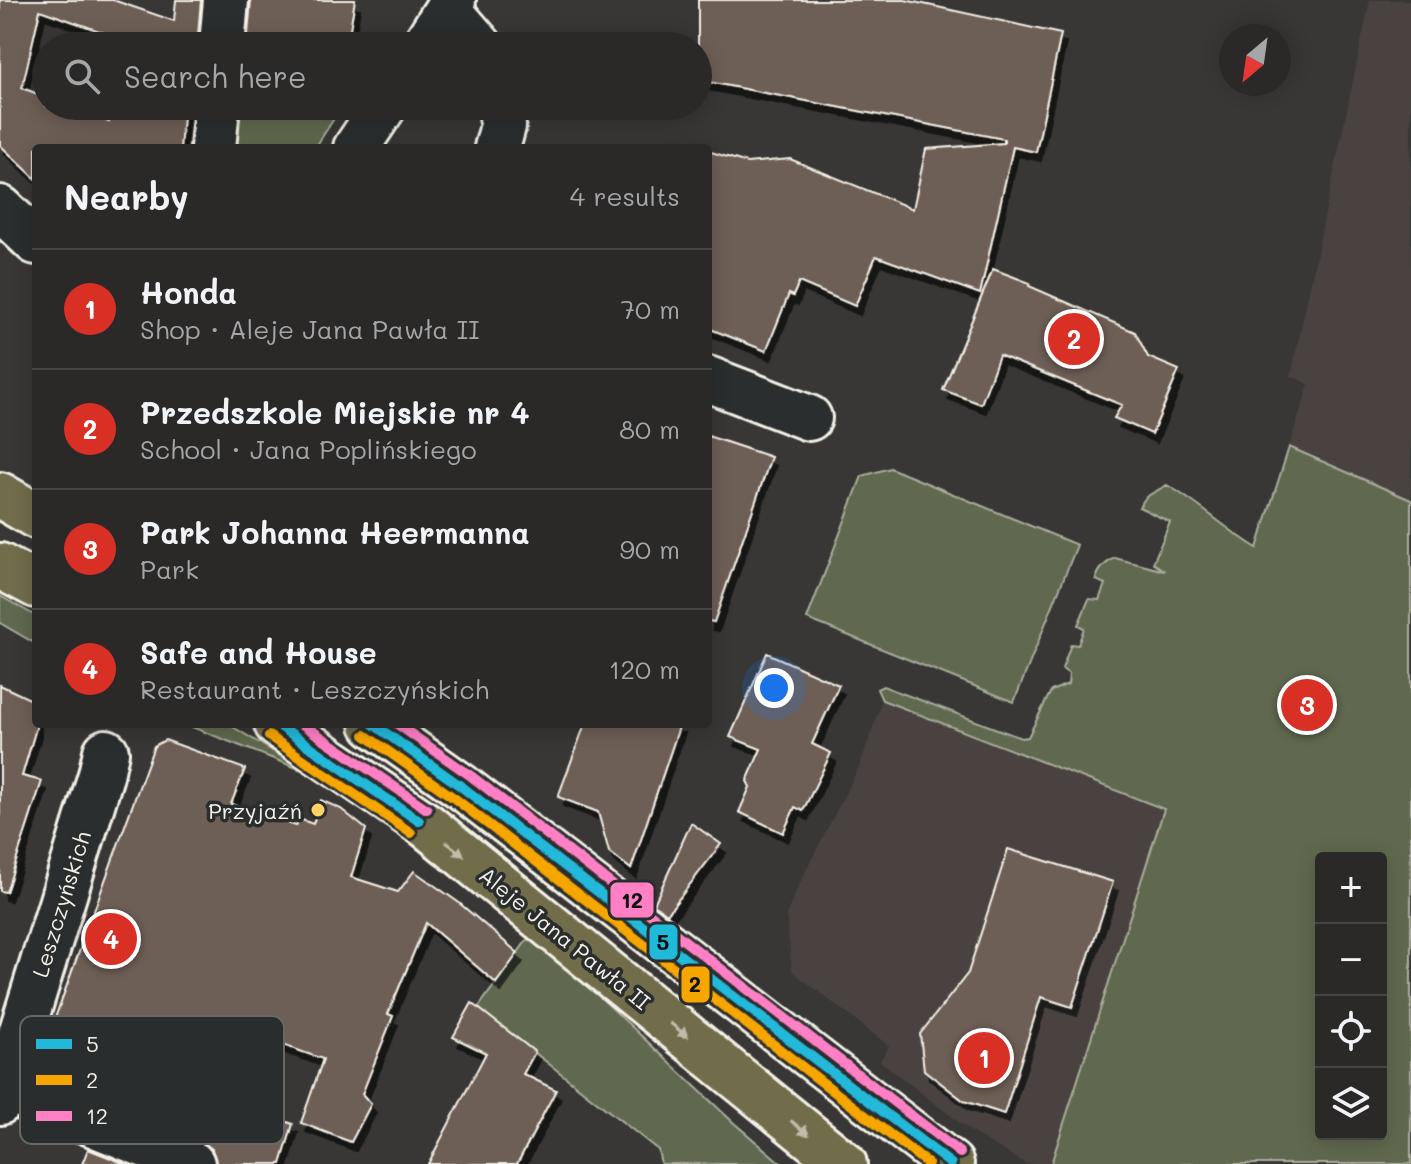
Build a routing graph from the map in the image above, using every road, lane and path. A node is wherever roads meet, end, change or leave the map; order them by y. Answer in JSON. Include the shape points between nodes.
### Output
{"nodes":[{"id":1,"x":226,"y":0,"type":"edge"},
{"id":2,"x":450,"y":4,"type":"edge"},
{"id":3,"x":223,"y":32,"type":"edge"},
{"id":4,"x":433,"y":32,"type":"edge"},
{"id":5,"x":470,"y":32,"type":"edge"},
{"id":6,"x":216,"y":120,"type":"edge"},
{"id":7,"x":375,"y":120,"type":"edge"},
{"id":8,"x":502,"y":120,"type":"edge"},
{"id":9,"x":213,"y":144,"type":"edge"},
{"id":10,"x":359,"y":144,"type":"edge"},
{"id":11,"x":498,"y":144,"type":"edge"},
{"id":12,"x":0,"y":208,"type":"edge"},
{"id":13,"x":32,"y":238,"type":"edge"},
{"id":14,"x":712,"y":381,"type":"edge"},
{"id":15,"x":809,"y":418,"type":"dead end"},
{"id":16,"x":0,"y":495,"type":"edge"},
{"id":17,"x":32,"y":514,"type":"edge"},
{"id":18,"x":0,"y":566,"type":"edge"},
{"id":19,"x":32,"y":583,"type":"edge"},
{"id":20,"x":283,"y":728,"type":"edge"},
{"id":21,"x":379,"y":728,"type":"edge"},
{"id":22,"x":106,"y":752,"type":"dead end"},
{"id":23,"x":25,"y":1016,"type":"edge"},
{"id":24,"x":20,"y":1033,"type":"edge"},
{"id":25,"x":2,"y":1092,"type":"edge"},
{"id":26,"x":139,"y":1144,"type":"edge"},
{"id":27,"x":192,"y":1164,"type":"edge"},
{"id":28,"x":844,"y":1164,"type":"edge"},
{"id":29,"x":951,"y":1164,"type":"edge"}],
"edges":[{"from":1,"to":3,"type":"street"},
{"from":2,"to":4,"type":"street"},
{"from":2,"to":5,"type":"street"},
{"from":6,"to":9,"type":"street"},
{"from":7,"to":10,"type":"street"},
{"from":8,"to":11,"type":"street"},
{"from":12,"to":13,"type":"street"},
{"from":14,"to":15,"type":"street"},
{"from":16,"to":17,"type":"main road"},
{"from":18,"to":19,"type":"main road"},
{"from":20,"to":28,"type":"main road","name":"Aleje Jana Pawła II","one_way":true,"via":[[426,825]]},
{"from":21,"to":29,"type":"main road"},
{"from":22,"to":23,"type":"street","name":"Leszczyńskich"},
{"from":24,"to":25,"type":"street","name":"Leszczyńskich"},
{"from":26,"to":27,"type":"street"}]}
